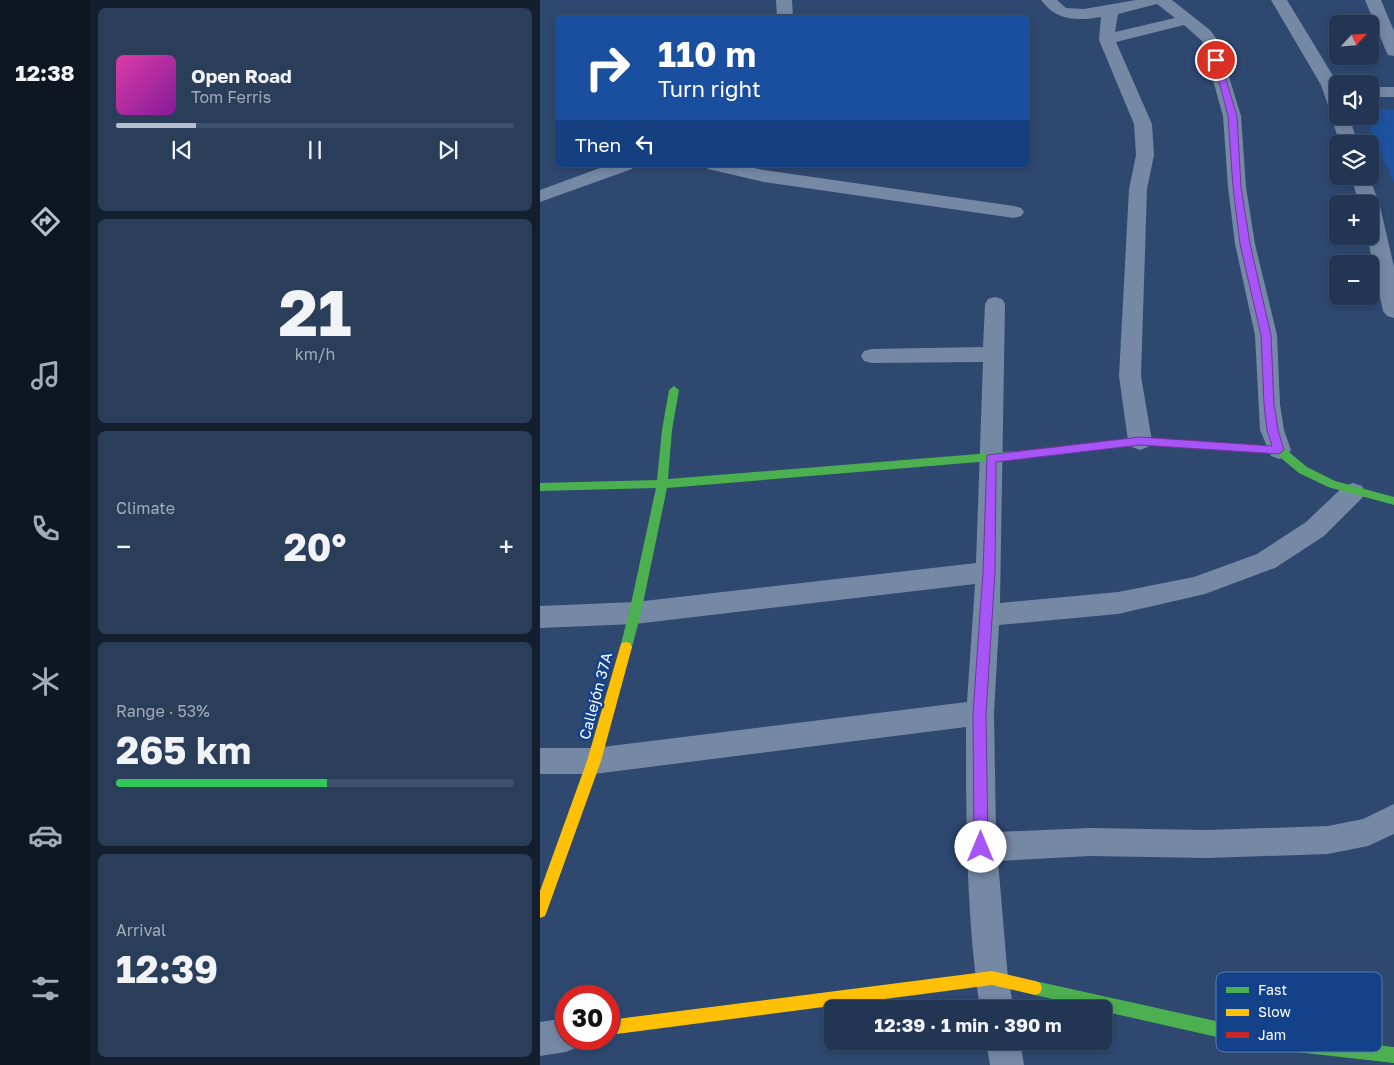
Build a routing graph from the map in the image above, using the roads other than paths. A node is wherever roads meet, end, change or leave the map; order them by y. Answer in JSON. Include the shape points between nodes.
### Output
{"nodes":[{"id":1,"x":784,"y":0,"type":"edge"},
{"id":2,"x":1049,"y":0,"type":"edge"},
{"id":3,"x":1155,"y":0,"type":"edge"},
{"id":4,"x":1162,"y":0,"type":"edge"},
{"id":5,"x":1280,"y":0,"type":"edge"},
{"id":6,"x":1373,"y":0,"type":"edge"},
{"id":7,"x":1112,"y":10,"type":"junction"},
{"id":8,"x":786,"y":15,"type":"edge"},
{"id":9,"x":1186,"y":20,"type":"junction"},
{"id":10,"x":1107,"y":40,"type":"junction"},
{"id":11,"x":1394,"y":52,"type":"edge"},
{"id":12,"x":1329,"y":83,"type":"edge"},
{"id":13,"x":1379,"y":92,"type":"edge"},
{"id":14,"x":1394,"y":92,"type":"edge"},
{"id":15,"x":620,"y":167,"type":"edge"},
{"id":16,"x":724,"y":167,"type":"edge"},
{"id":17,"x":540,"y":196,"type":"edge"},
{"id":18,"x":1014,"y":212,"type":"dead end"},
{"id":19,"x":1379,"y":223,"type":"edge"},
{"id":20,"x":1386,"y":237,"type":"edge"},
{"id":21,"x":995,"y":304,"type":"dead end"},
{"id":22,"x":1394,"y":311,"type":"edge"},
{"id":23,"x":993,"y":354,"type":"junction"},
{"id":24,"x":872,"y":356,"type":"dead end"},
{"id":25,"x":674,"y":390,"type":"dead end"},
{"id":26,"x":1140,"y":441,"type":"junction"},
{"id":27,"x":1279,"y":450,"type":"junction"},
{"id":28,"x":991,"y":458,"type":"junction"},
{"id":29,"x":662,"y":484,"type":"junction"},
{"id":30,"x":540,"y":487,"type":"edge"},
{"id":31,"x":1353,"y":492,"type":"junction"},
{"id":32,"x":1394,"y":501,"type":"edge"},
{"id":33,"x":989,"y":572,"type":"junction"},
{"id":34,"x":634,"y":613,"type":"junction"},
{"id":35,"x":986,"y":615,"type":"junction"},
{"id":36,"x":540,"y":617,"type":"edge"},
{"id":37,"x":980,"y":713,"type":"junction"},
{"id":38,"x":540,"y":761,"type":"edge"},
{"id":39,"x":594,"y":761,"type":"junction"},
{"id":40,"x":1394,"y":818,"type":"edge"},
{"id":41,"x":981,"y":847,"type":"junction"},
{"id":42,"x":540,"y":911,"type":"edge"},
{"id":43,"x":992,"y":978,"type":"junction"},
{"id":44,"x":996,"y":1000,"type":"edge"},
{"id":45,"x":620,"y":1027,"type":"edge"},
{"id":46,"x":1216,"y":1029,"type":"edge"},
{"id":47,"x":555,"y":1037,"type":"edge"},
{"id":48,"x":540,"y":1039,"type":"edge"},
{"id":49,"x":1004,"y":1050,"type":"edge"},
{"id":50,"x":1367,"y":1052,"type":"edge"},
{"id":51,"x":1394,"y":1055,"type":"edge"},
{"id":52,"x":1007,"y":1065,"type":"edge"}],
"edges":[{"from":1,"to":8,"type":"street"},
{"from":2,"to":7,"type":"street","via":[[1057,10],[1071,14]]},
{"from":3,"to":7,"type":"street"},
{"from":4,"to":9,"type":"street"},
{"from":5,"to":12,"type":"street"},
{"from":6,"to":11,"type":"street"},
{"from":7,"to":10,"type":"street"},
{"from":9,"to":10,"type":"street"},
{"from":9,"to":27,"type":"street","via":[[1210,41],[1232,116],[1237,187],[1266,335],[1269,404],[1272,430]]},
{"from":10,"to":26,"type":"street","via":[[1143,124],[1145,155],[1138,188],[1130,376]]},
{"from":13,"to":14,"type":"street"},
{"from":15,"to":17,"type":"street"},
{"from":16,"to":18,"type":"street","via":[[764,176]]},
{"from":19,"to":20,"type":"street"},
{"from":20,"to":22,"type":"street"},
{"from":21,"to":23,"type":"street"},
{"from":23,"to":24,"type":"street"},
{"from":23,"to":28,"type":"street"},
{"from":25,"to":29,"type":"street","name":"Callejón 37A"},
{"from":26,"to":27,"type":"street"},
{"from":26,"to":28,"type":"street"},
{"from":27,"to":31,"type":"street","via":[[1289,462]]},
{"from":28,"to":29,"type":"street"},
{"from":28,"to":33,"type":"street"},
{"from":29,"to":30,"type":"street"},
{"from":29,"to":34,"type":"street","name":"Callejón 37A"},
{"from":31,"to":32,"type":"street"},
{"from":31,"to":35,"type":"street","via":[[1315,529],[1266,561],[1196,586],[1118,603]]},
{"from":33,"to":34,"type":"street"},
{"from":33,"to":35,"type":"street"},
{"from":34,"to":36,"type":"street"},
{"from":34,"to":39,"type":"street","name":"Callejón 37A"},
{"from":35,"to":37,"type":"street"},
{"from":37,"to":39,"type":"street"},
{"from":37,"to":41,"type":"street"},
{"from":38,"to":39,"type":"street"},
{"from":39,"to":42,"type":"street","name":"Callejón 37A"},
{"from":40,"to":41,"type":"street","via":[[1368,832],[1328,840],[1207,844],[1090,842]]},
{"from":41,"to":43,"type":"street"},
{"from":43,"to":44,"type":"street"},
{"from":43,"to":45,"type":"street"},
{"from":43,"to":46,"type":"street"},
{"from":47,"to":48,"type":"street"},
{"from":49,"to":52,"type":"street"},
{"from":50,"to":51,"type":"street"}]}
